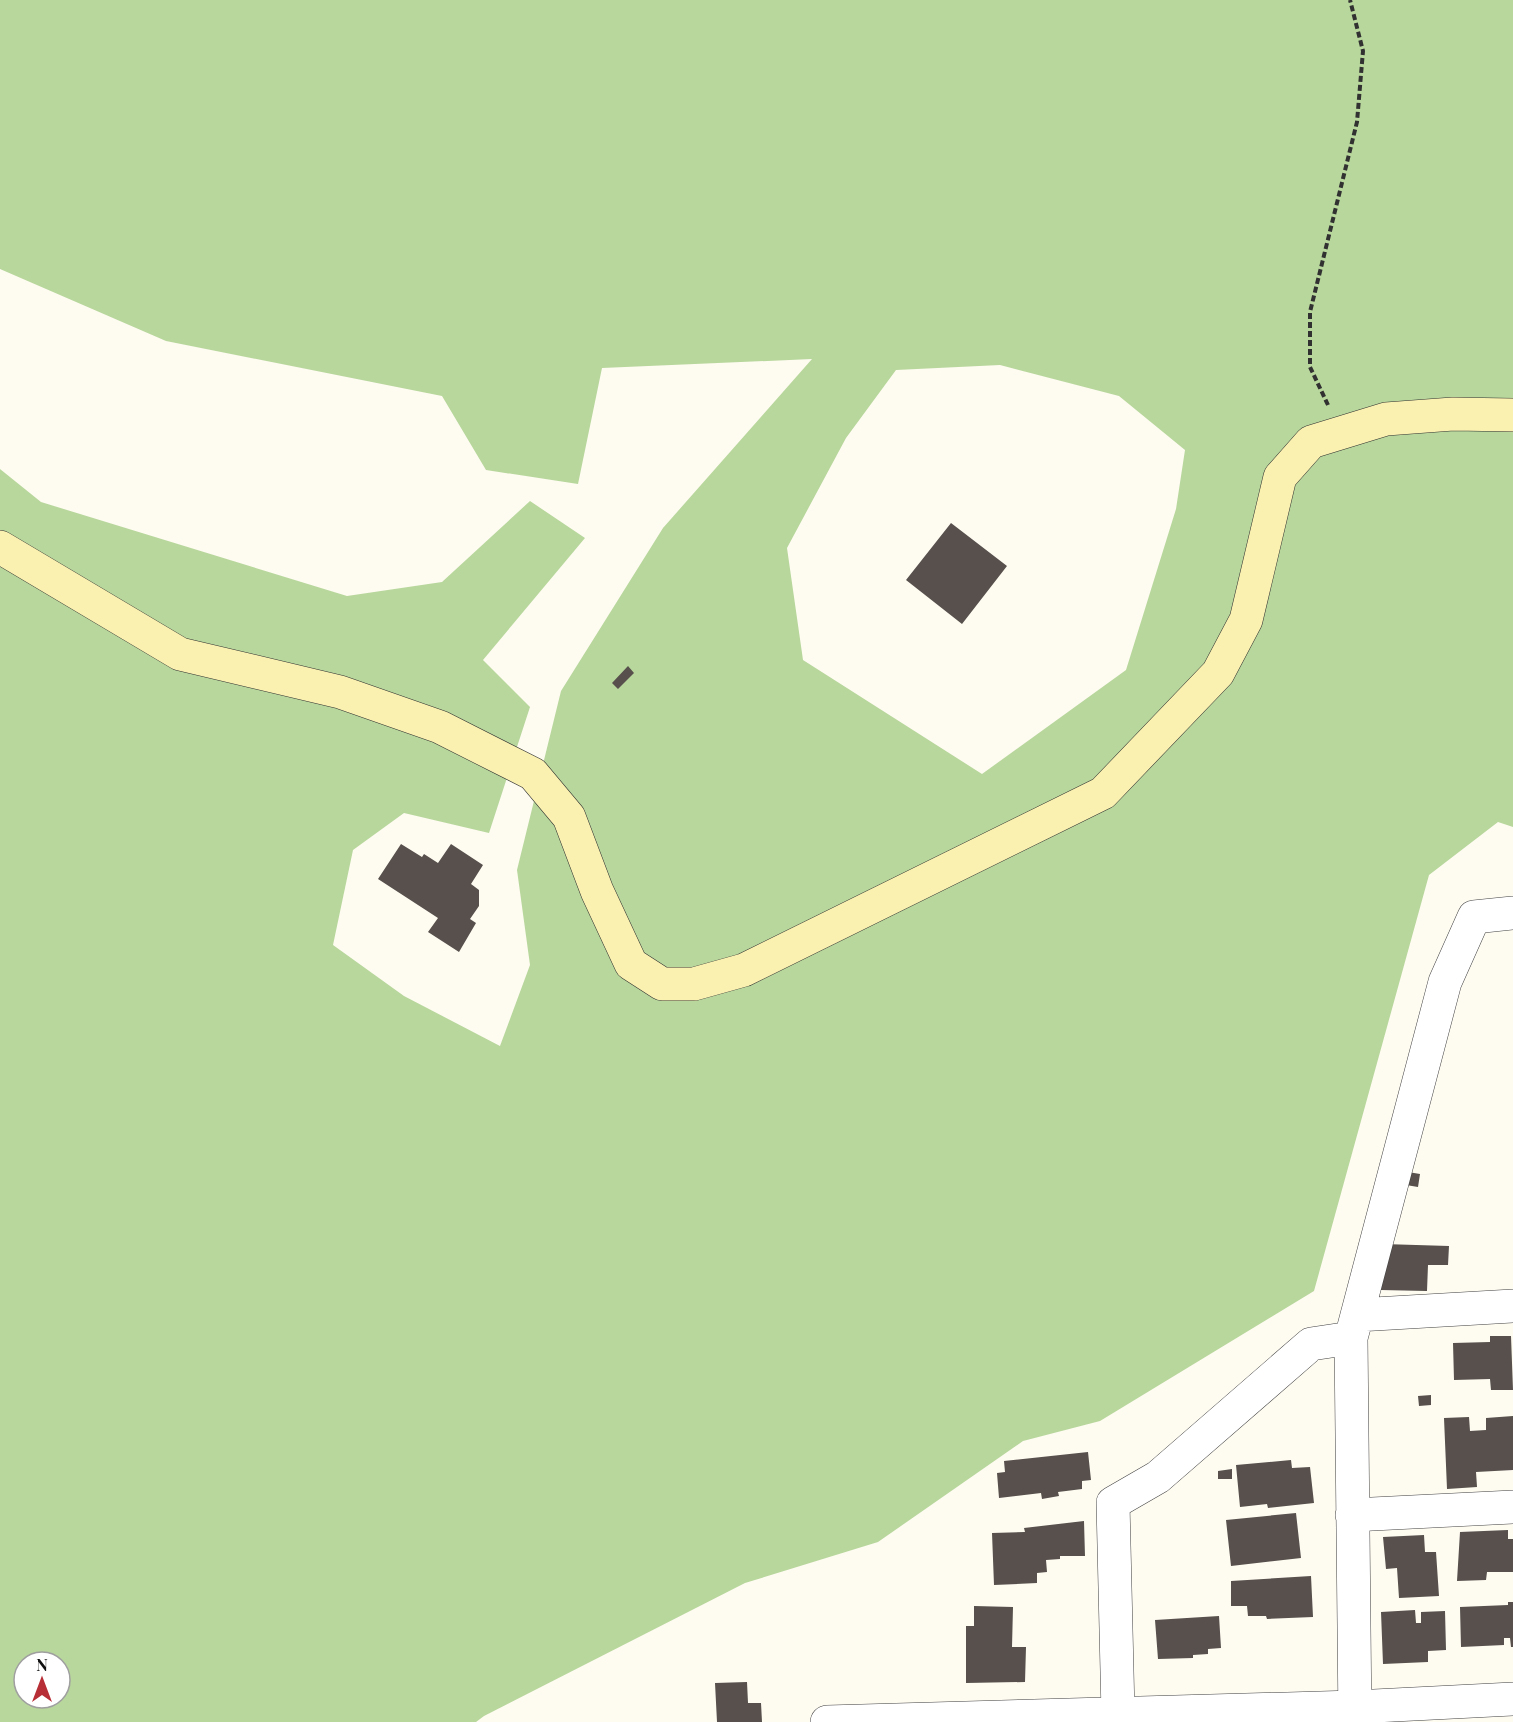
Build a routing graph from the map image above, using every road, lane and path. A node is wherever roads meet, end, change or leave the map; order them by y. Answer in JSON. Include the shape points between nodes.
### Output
{"nodes":[{"id":1,"x":1350,"y":0,"type":"edge"},
{"id":2,"x":1513,"y":415,"type":"edge"},
{"id":3,"x":1341,"y":431,"type":"junction"},
{"id":4,"x":0,"y":547,"type":"edge"},
{"id":5,"x":1513,"y":914,"type":"edge"},
{"id":6,"x":1513,"y":1306,"type":"edge"},
{"id":7,"x":1354,"y":1326,"type":"junction"},
{"id":8,"x":1513,"y":1507,"type":"edge"},
{"id":9,"x":1352,"y":1515,"type":"junction"},
{"id":10,"x":1513,"y":1699,"type":"edge"},
{"id":11,"x":1118,"y":1713,"type":"junction"},
{"id":12,"x":1354,"y":1714,"type":"edge"},
{"id":13,"x":827,"y":1722,"type":"edge"}],
"edges":[{"from":1,"to":3,"type":"path","via":[[1363,51],[1357,122],[1310,312],[1310,367]]},
{"from":2,"to":3,"type":"street","via":[[1386,419]]},
{"from":3,"to":4,"type":"street","via":[[1311,442],[1280,477],[1246,620],[1218,673],[1103,793],[744,970],[694,984],[662,984],[631,964],[568,818],[533,774],[440,727],[340,692],[180,654]]},
{"from":5,"to":7,"type":"street","via":[[1474,917],[1445,981]]},
{"from":6,"to":7,"type":"street"},
{"from":7,"to":9,"type":"street"},
{"from":7,"to":11,"type":"street","via":[[1311,1344],[1158,1477],[1113,1503]]},
{"from":8,"to":9,"type":"street"},
{"from":9,"to":12,"type":"street"},
{"from":10,"to":12,"type":"street"},
{"from":11,"to":12,"type":"street"},
{"from":11,"to":13,"type":"street"}]}
